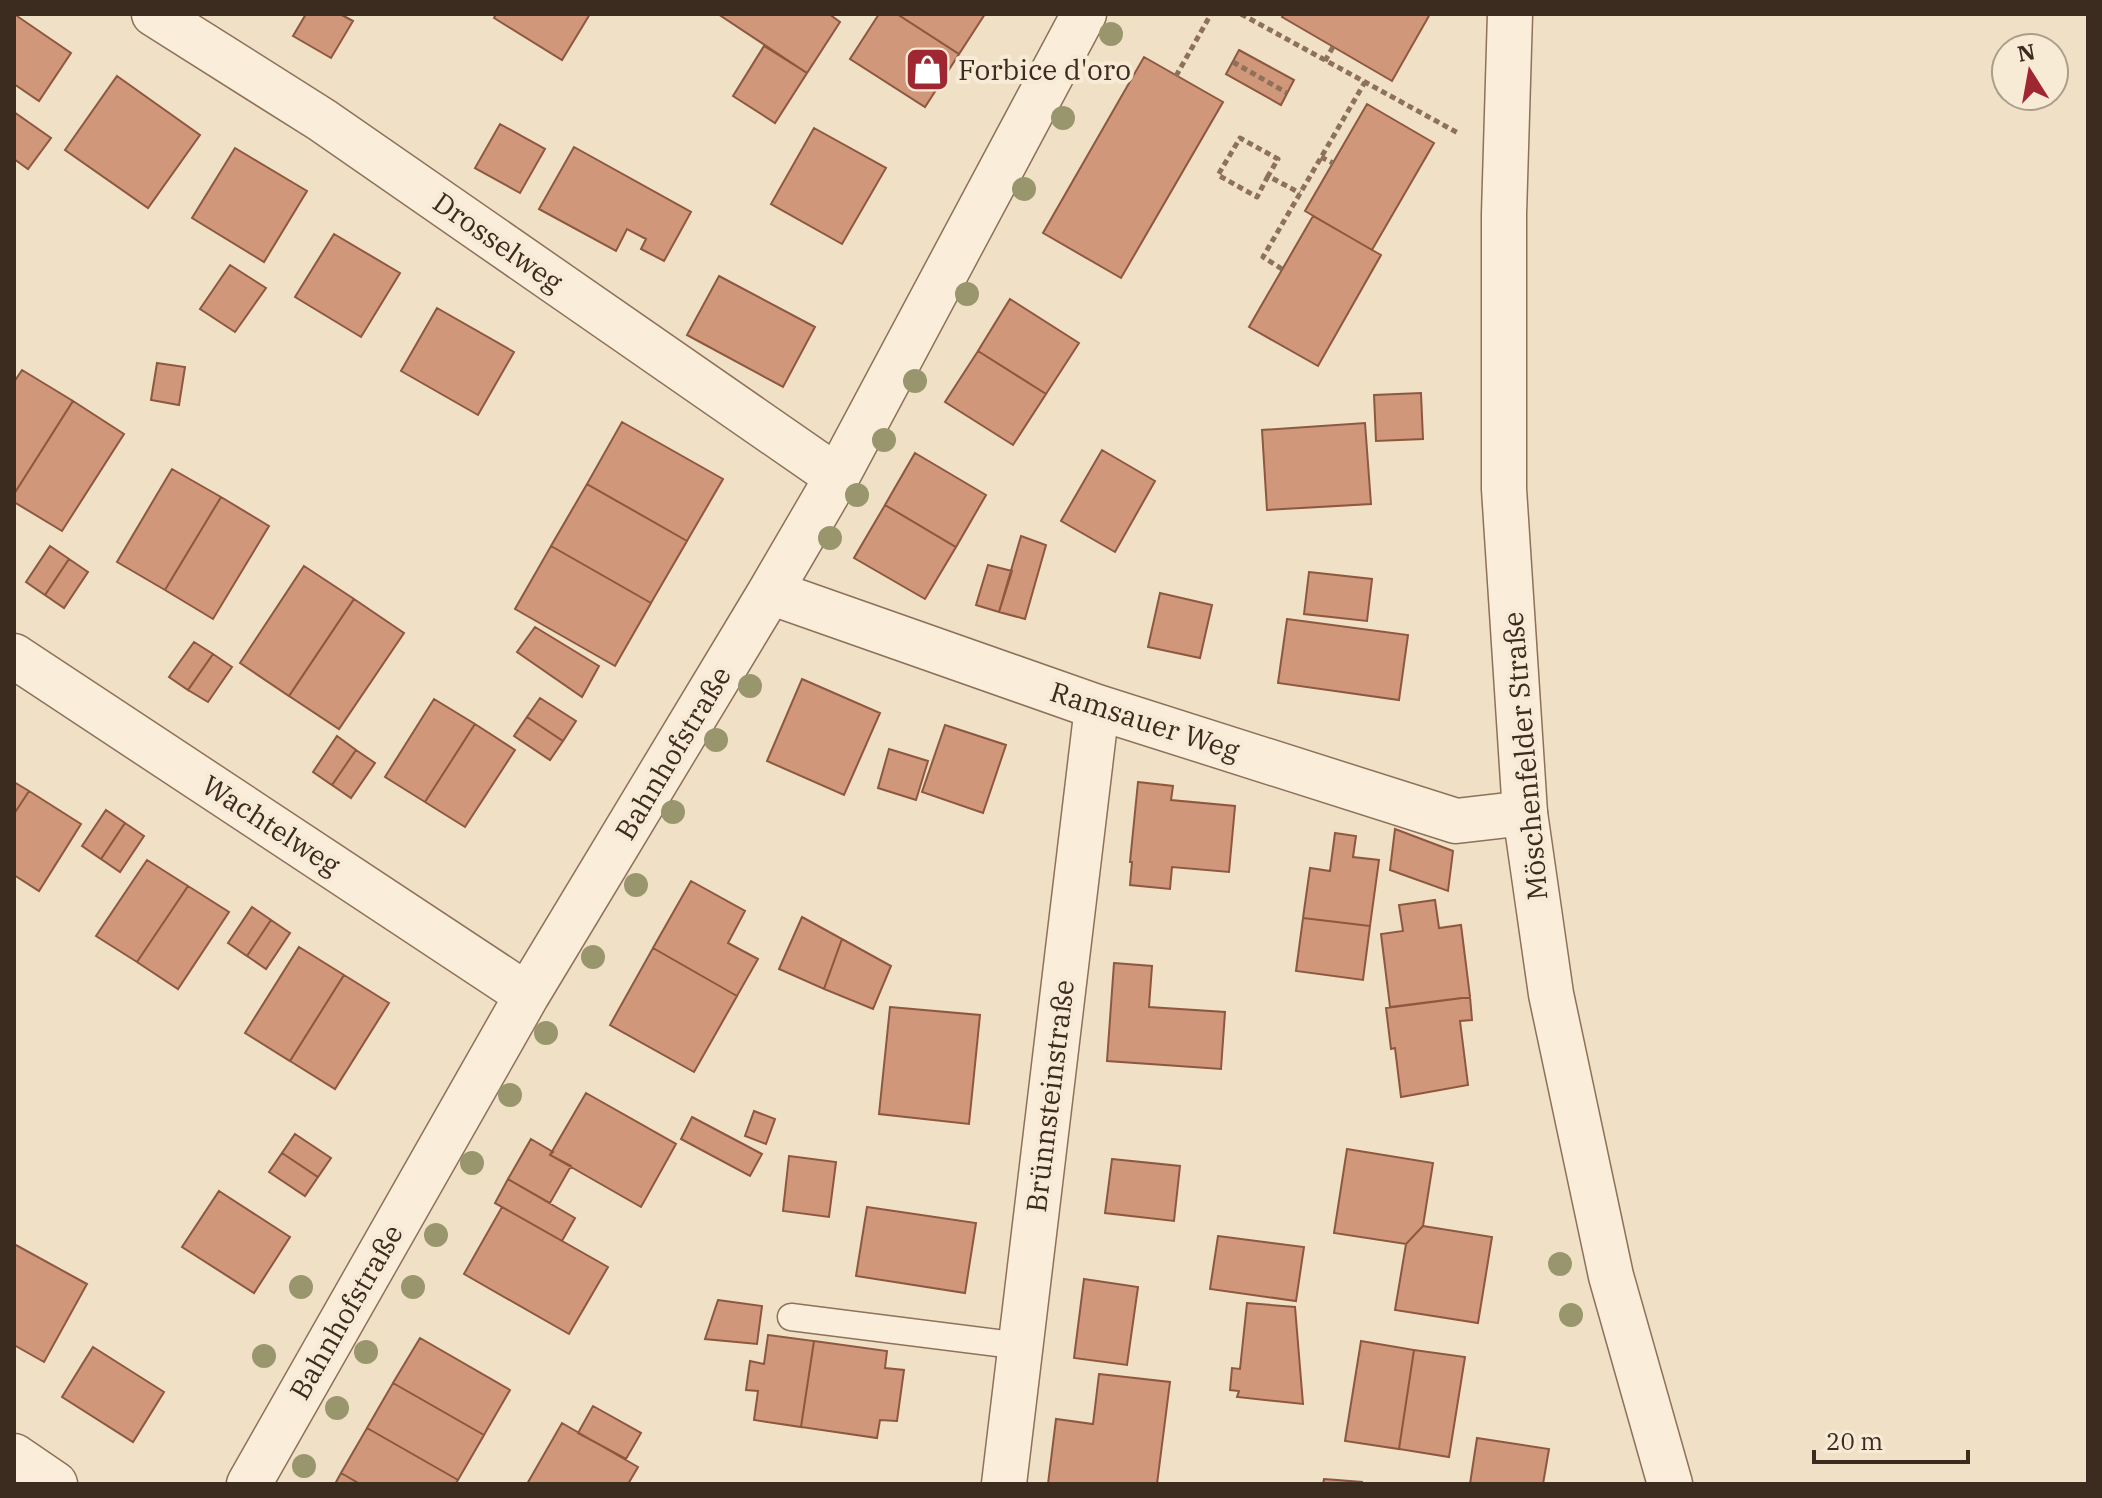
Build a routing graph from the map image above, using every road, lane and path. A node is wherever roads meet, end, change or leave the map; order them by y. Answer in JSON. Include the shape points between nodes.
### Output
{"nodes":[{"id":1,"x":154,"y":14,"type":"edge"},
{"id":2,"x":1084,"y":14,"type":"edge"},
{"id":3,"x":1211,"y":14,"type":"edge"},
{"id":4,"x":1241,"y":14,"type":"edge"},
{"id":5,"x":1510,"y":14,"type":"edge"},
{"id":6,"x":1333,"y":47,"type":"dead end"},
{"id":7,"x":1325,"y":61,"type":"junction"},
{"id":8,"x":1233,"y":62,"type":"dead end"},
{"id":9,"x":1176,"y":76,"type":"dead end"},
{"id":10,"x":1365,"y":82,"type":"junction"},
{"id":11,"x":1287,"y":93,"type":"dead end"},
{"id":12,"x":1467,"y":138,"type":"dead end"},
{"id":13,"x":1321,"y":157,"type":"junction"},
{"id":14,"x":1333,"y":163,"type":"dead end"},
{"id":15,"x":1268,"y":176,"type":"junction"},
{"id":16,"x":1300,"y":193,"type":"junction"},
{"id":17,"x":1282,"y":269,"type":"dead end"},
{"id":18,"x":837,"y":477,"type":"junction"},
{"id":19,"x":770,"y":592,"type":"junction"},
{"id":20,"x":14,"y":656,"type":"edge"},
{"id":21,"x":1097,"y":707,"type":"junction"},
{"id":22,"x":1525,"y":813,"type":"junction"},
{"id":23,"x":527,"y":995,"type":"junction"},
{"id":24,"x":791,"y":1317,"type":"dead end"},
{"id":25,"x":1021,"y":1346,"type":"junction"},
{"id":26,"x":14,"y":1456,"type":"edge"},
{"id":27,"x":55,"y":1484,"type":"edge"},
{"id":28,"x":249,"y":1484,"type":"edge"},
{"id":29,"x":1004,"y":1484,"type":"edge"},
{"id":30,"x":1670,"y":1484,"type":"edge"}],
"edges":[{"from":1,"to":18,"type":"street","name":"Drosselweg","via":[[322,120]]},
{"from":2,"to":18,"type":"street","name":"Bahnhofstraße"},
{"from":3,"to":9,"type":"path"},
{"from":4,"to":7,"type":"path"},
{"from":5,"to":22,"type":"street","name":"Möschenfelder Straße","via":[[1504,489]]},
{"from":6,"to":7,"type":"path"},
{"from":7,"to":10,"type":"path"},
{"from":8,"to":11,"type":"path"},
{"from":10,"to":12,"type":"path"},
{"from":10,"to":13,"type":"path"},
{"from":13,"to":14,"type":"path"},
{"from":13,"to":16,"type":"path"},
{"from":15,"to":15,"type":"path","via":[[1278,159],[1240,138],[1218,175],[1257,197]]},
{"from":15,"to":16,"type":"path"},
{"from":16,"to":17,"type":"path","via":[[1263,257]]},
{"from":18,"to":19,"type":"street","name":"Bahnhofstraße"},
{"from":19,"to":21,"type":"street","name":"Ramsauer Weg"},
{"from":19,"to":23,"type":"street","name":"Bahnhofstraße"},
{"from":20,"to":23,"type":"street","name":"Wachtelweg"},
{"from":21,"to":22,"type":"street","name":"Ramsauer Weg","via":[[1456,821]]},
{"from":21,"to":25,"type":"street","name":"Brünnsteinstraße"},
{"from":22,"to":30,"type":"street","name":"Möschenfelder Straße","via":[[1551,994],[1611,1276]]},
{"from":23,"to":28,"type":"street","name":"Bahnhofstraße"},
{"from":24,"to":25,"type":"lane"},
{"from":25,"to":29,"type":"street","name":"Brünnsteinstraße"},
{"from":26,"to":27,"type":"street"}]}
